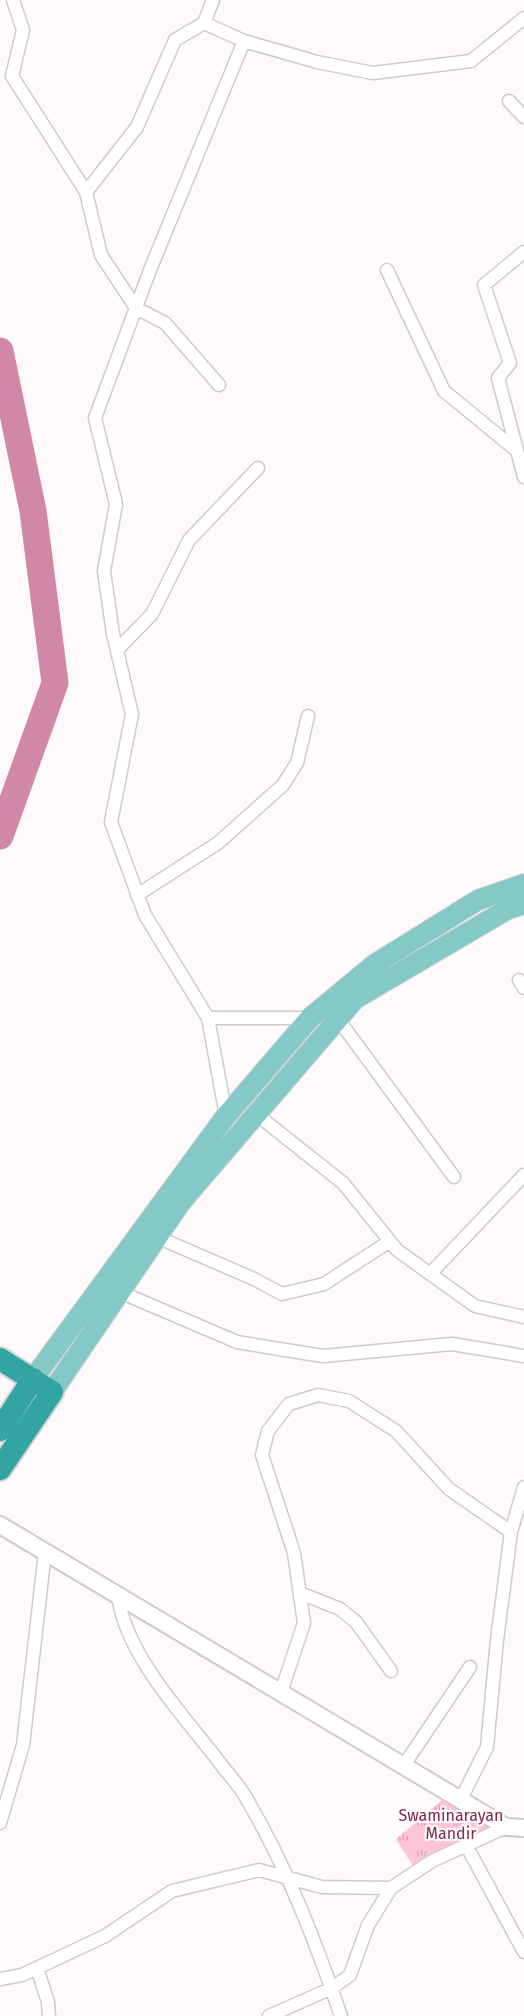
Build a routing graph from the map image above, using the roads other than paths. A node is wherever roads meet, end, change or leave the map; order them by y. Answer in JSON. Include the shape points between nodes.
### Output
{"nodes":[{"id":1,"x":13,"y":0,"type":"edge"},
{"id":2,"x":213,"y":0,"type":"edge"},
{"id":3,"x":524,"y":18,"type":"edge"},
{"id":4,"x":204,"y":23,"type":"junction"},
{"id":5,"x":244,"y":41,"type":"junction"},
{"id":6,"x":509,"y":101,"type":"dead end"},
{"id":7,"x":524,"y":117,"type":"edge"},
{"id":8,"x":86,"y":192,"type":"junction"},
{"id":9,"x":524,"y":252,"type":"edge"},
{"id":10,"x":387,"y":270,"type":"dead end"},
{"id":11,"x":136,"y":308,"type":"junction"},
{"id":12,"x":219,"y":385,"type":"dead end"},
{"id":13,"x":520,"y":453,"type":"edge"},
{"id":14,"x":258,"y":468,"type":"dead end"},
{"id":15,"x":524,"y":477,"type":"edge"},
{"id":16,"x":117,"y":650,"type":"junction"},
{"id":17,"x":308,"y":716,"type":"dead end"},
{"id":18,"x":524,"y":884,"type":"edge"},
{"id":19,"x":137,"y":895,"type":"junction"},
{"id":20,"x":524,"y":904,"type":"edge"},
{"id":21,"x":208,"y":1018,"type":"junction"},
{"id":22,"x":310,"y":1018,"type":"junction"},
{"id":23,"x":338,"y":1019,"type":"junction"},
{"id":24,"x":256,"y":1114,"type":"junction"},
{"id":25,"x":226,"y":1116,"type":"junction"},
{"id":26,"x":524,"y":1174,"type":"edge"},
{"id":27,"x":454,"y":1177,"type":"dead end"},
{"id":28,"x":157,"y":1237,"type":"junction"},
{"id":29,"x":390,"y":1241,"type":"junction"},
{"id":30,"x":430,"y":1274,"type":"junction"},
{"id":31,"x":120,"y":1292,"type":"junction"},
{"id":32,"x":524,"y":1317,"type":"edge"},
{"id":33,"x":524,"y":1356,"type":"edge"},
{"id":34,"x":0,"y":1359,"type":"edge"},
{"id":35,"x":33,"y":1379,"type":"junction"},
{"id":36,"x":52,"y":1392,"type":"junction"},
{"id":37,"x":0,"y":1430,"type":"edge"},
{"id":38,"x":0,"y":1469,"type":"edge"},
{"id":39,"x":524,"y":1487,"type":"edge"},
{"id":40,"x":0,"y":1525,"type":"edge"},
{"id":41,"x":511,"y":1532,"type":"junction"},
{"id":42,"x":45,"y":1552,"type":"junction"},
{"id":43,"x":300,"y":1593,"type":"junction"},
{"id":44,"x":118,"y":1595,"type":"junction"},
{"id":45,"x":470,"y":1667,"type":"dead end"},
{"id":46,"x":391,"y":1671,"type":"dead end"},
{"id":47,"x":281,"y":1692,"type":"junction"},
{"id":48,"x":404,"y":1766,"type":"junction"},
{"id":49,"x":461,"y":1799,"type":"junction"},
{"id":50,"x":0,"y":1823,"type":"edge"},
{"id":51,"x":506,"y":1827,"type":"junction"},
{"id":52,"x":524,"y":1828,"type":"edge"},
{"id":53,"x":466,"y":1845,"type":"junction"},
{"id":54,"x":289,"y":1878,"type":"junction"},
{"id":55,"x":391,"y":1888,"type":"junction"},
{"id":56,"x":524,"y":1952,"type":"edge"},
{"id":57,"x":37,"y":1968,"type":"junction"},
{"id":58,"x":0,"y":1979,"type":"edge"},
{"id":59,"x":332,"y":1988,"type":"junction"},
{"id":60,"x":49,"y":2016,"type":"edge"},
{"id":61,"x":269,"y":2016,"type":"edge"},
{"id":62,"x":341,"y":2016,"type":"edge"}],
"edges":[{"from":1,"to":8,"type":"street","via":[[23,30],[12,76]]},
{"from":2,"to":4,"type":"street"},
{"from":3,"to":5,"type":"street","via":[[471,61],[373,73]]},
{"from":4,"to":5,"type":"street"},
{"from":4,"to":8,"type":"street","via":[[175,40],[137,127]]},
{"from":5,"to":11,"type":"street"},
{"from":6,"to":7,"type":"street"},
{"from":8,"to":11,"type":"street","via":[[101,255]]},
{"from":9,"to":13,"type":"street","via":[[484,285],[510,363],[498,378]]},
{"from":10,"to":13,"type":"street","via":[[444,391]]},
{"from":11,"to":12,"type":"street","via":[[165,323]]},
{"from":11,"to":16,"type":"street","via":[[95,418],[116,504],[104,571]]},
{"from":13,"to":15,"type":"street"},
{"from":14,"to":16,"type":"street","via":[[189,540],[152,614]]},
{"from":16,"to":19,"type":"street","via":[[132,714],[111,822]]},
{"from":17,"to":19,"type":"street","via":[[297,763],[283,785],[218,843]]},
{"from":18,"to":22,"type":"main road","via":[[478,900],[375,964]]},
{"from":19,"to":21,"type":"street","via":[[145,915]]},
{"from":20,"to":23,"type":"main road","via":[[508,909],[355,999]]},
{"from":21,"to":22,"type":"street"},
{"from":21,"to":25,"type":"street"},
{"from":22,"to":25,"type":"main road"},
{"from":23,"to":24,"type":"main road"},
{"from":23,"to":27,"type":"street"},
{"from":24,"to":28,"type":"main road","via":[[181,1202]]},
{"from":24,"to":29,"type":"street","via":[[343,1183]]},
{"from":25,"to":35,"type":"main road"},
{"from":26,"to":30,"type":"street"},
{"from":28,"to":29,"type":"street","via":[[282,1294],[324,1284]]},
{"from":28,"to":31,"type":"main road"},
{"from":29,"to":30,"type":"street"},
{"from":30,"to":32,"type":"street","via":[[475,1306]]},
{"from":31,"to":33,"type":"street","via":[[237,1342],[323,1356],[452,1344]]},
{"from":31,"to":36,"type":"main road"},
{"from":34,"to":35,"type":"highway"},
{"from":35,"to":36,"type":"highway"},
{"from":35,"to":37,"type":"highway"},
{"from":36,"to":38,"type":"highway"},
{"from":39,"to":41,"type":"street"},
{"from":40,"to":42,"type":"street"},
{"from":41,"to":43,"type":"street","via":[[449,1489],[396,1431],[349,1401],[318,1395],[289,1404],[268,1431],[262,1455],[294,1553]]},
{"from":41,"to":49,"type":"street","via":[[487,1747]]},
{"from":42,"to":44,"type":"street"},
{"from":42,"to":50,"type":"street","via":[[23,1745]]},
{"from":43,"to":46,"type":"street","via":[[340,1609],[356,1622]]},
{"from":43,"to":47,"type":"street","via":[[304,1623]]},
{"from":44,"to":47,"type":"street"},
{"from":44,"to":54,"type":"street","via":[[120,1613],[135,1649],[244,1794]]},
{"from":45,"to":48,"type":"street"},
{"from":47,"to":48,"type":"street"},
{"from":48,"to":49,"type":"street"},
{"from":49,"to":51,"type":"street"},
{"from":51,"to":52,"type":"street"},
{"from":51,"to":53,"type":"street"},
{"from":53,"to":55,"type":"street","via":[[432,1861]]},
{"from":53,"to":56,"type":"street"},
{"from":54,"to":55,"type":"street","via":[[322,1887]]},
{"from":54,"to":57,"type":"street","via":[[260,1870],[172,1891],[105,1936]]},
{"from":54,"to":59,"type":"street"},
{"from":55,"to":59,"type":"street","via":[[369,1925],[350,1976]]},
{"from":57,"to":58,"type":"street"},
{"from":57,"to":60,"type":"street"},
{"from":59,"to":61,"type":"street"},
{"from":59,"to":62,"type":"street"}]}
